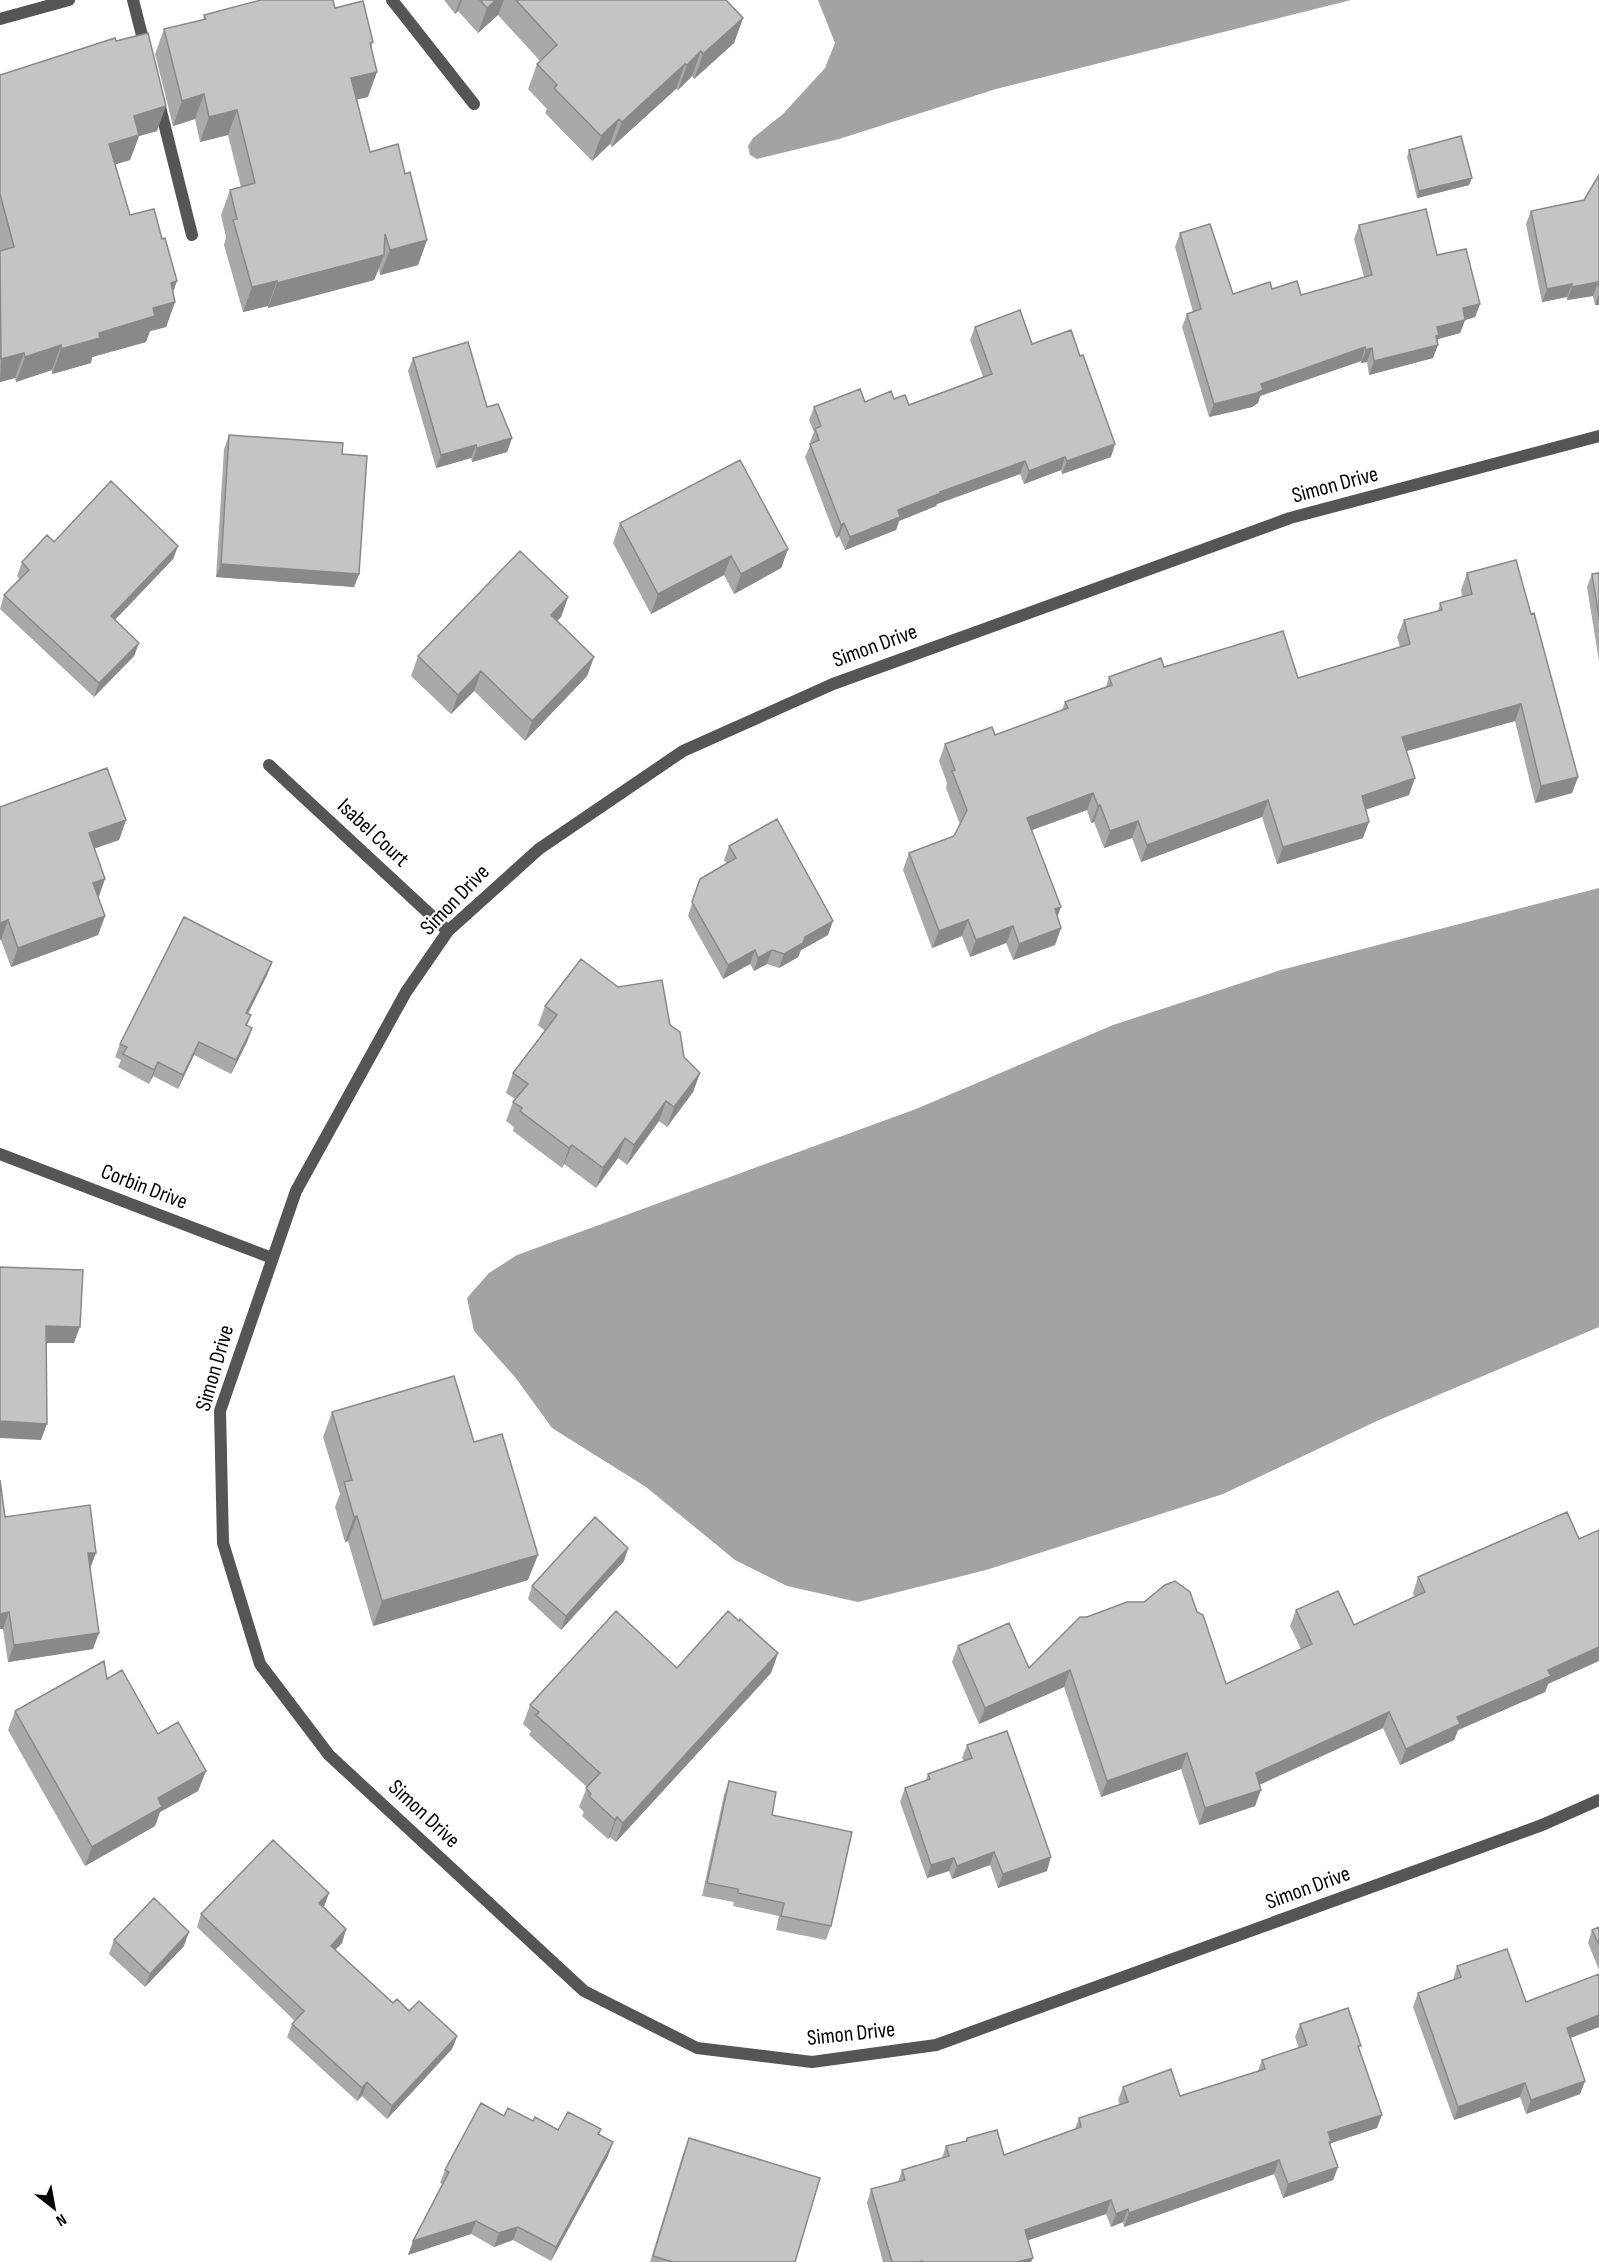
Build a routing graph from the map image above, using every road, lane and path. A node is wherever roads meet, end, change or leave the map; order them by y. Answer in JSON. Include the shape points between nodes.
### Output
{"nodes":[{"id":1,"x":69,"y":0,"type":"edge"},
{"id":2,"x":133,"y":0,"type":"edge"},
{"id":3,"x":392,"y":0,"type":"edge"},
{"id":4,"x":0,"y":19,"type":"edge"},
{"id":5,"x":150,"y":67,"type":"edge"},
{"id":6,"x":155,"y":90,"type":"edge"},
{"id":7,"x":474,"y":104,"type":"dead end"},
{"id":8,"x":192,"y":235,"type":"dead end"},
{"id":9,"x":1599,"y":436,"type":"edge"},
{"id":10,"x":269,"y":765,"type":"dead end"},
{"id":11,"x":448,"y":931,"type":"junction"},
{"id":12,"x":0,"y":1155,"type":"edge"},
{"id":13,"x":272,"y":1258,"type":"junction"},
{"id":14,"x":1599,"y":1800,"type":"edge"}],
"edges":[{"from":1,"to":4,"type":"street"},
{"from":2,"to":5,"type":"street"},
{"from":3,"to":7,"type":"street"},
{"from":6,"to":8,"type":"street"},
{"from":9,"to":11,"type":"street","name":"Simon Drive","via":[[1290,518],[833,684],[683,751],[539,849]]},
{"from":10,"to":11,"type":"street","name":"Isabel Court"},
{"from":11,"to":13,"type":"street","name":"Simon Drive","via":[[406,992],[296,1191]]},
{"from":12,"to":13,"type":"street","name":"Corbin Drive"},
{"from":13,"to":14,"type":"street","name":"Simon Drive","via":[[220,1411],[223,1543],[260,1664],[329,1755],[584,1991],[697,2048],[812,2062],[936,2045],[1542,1825]]}]}
